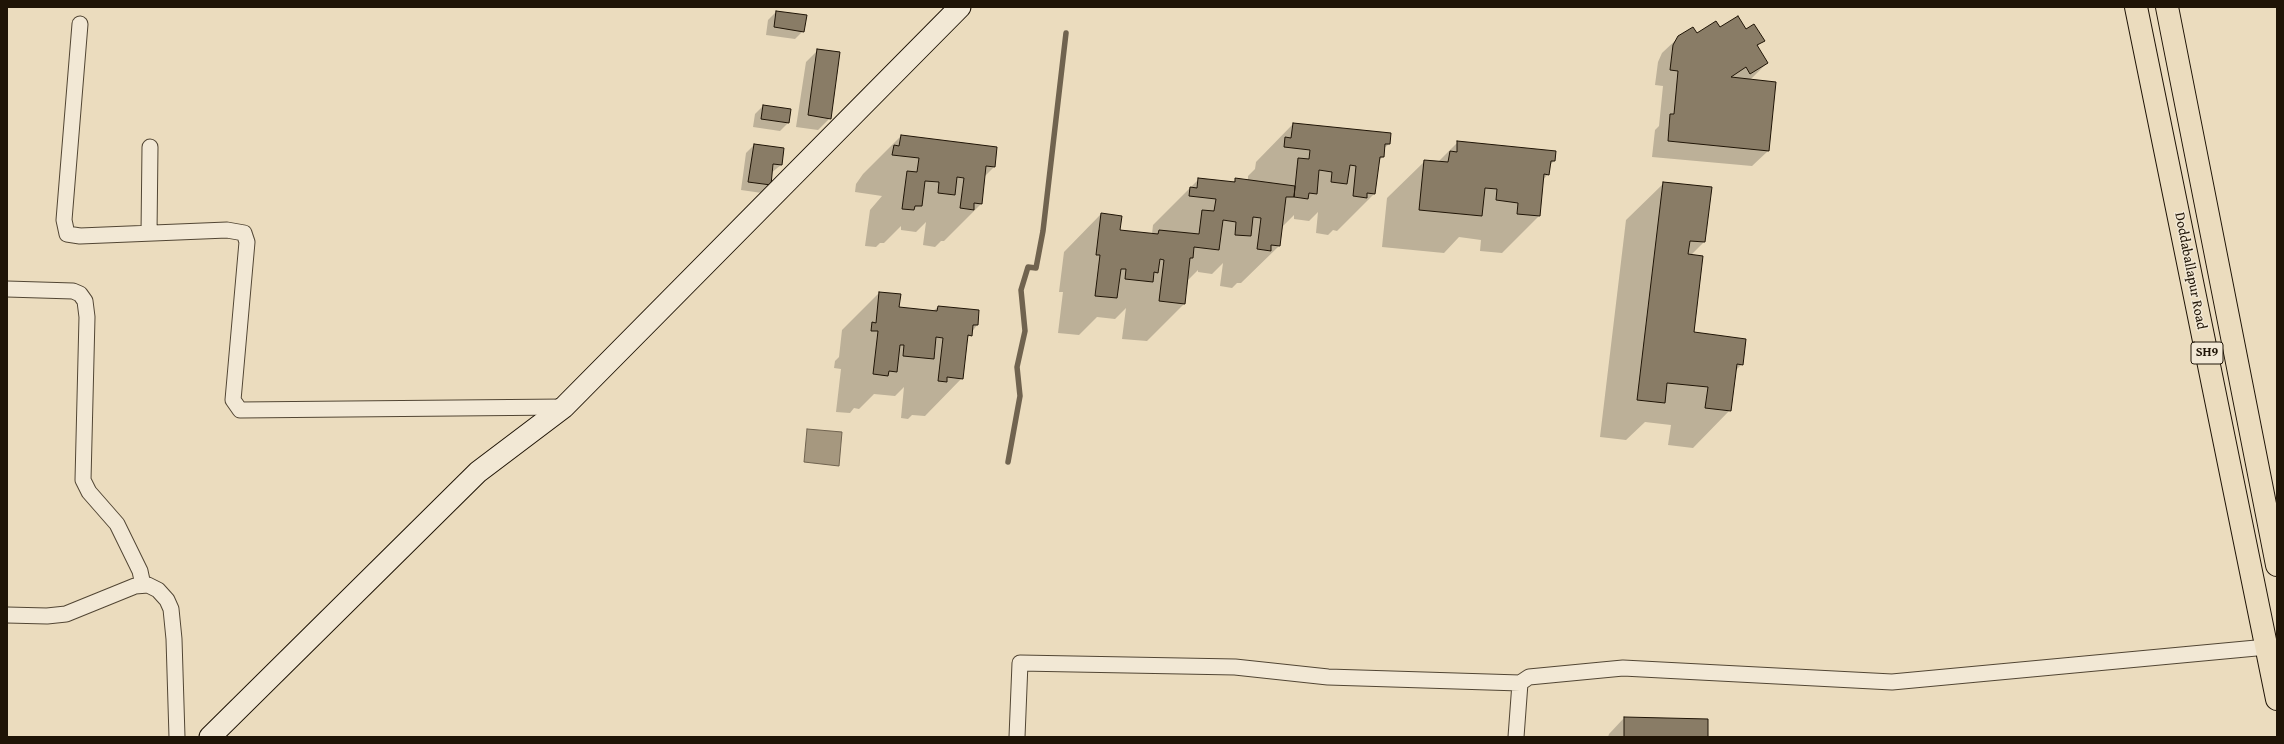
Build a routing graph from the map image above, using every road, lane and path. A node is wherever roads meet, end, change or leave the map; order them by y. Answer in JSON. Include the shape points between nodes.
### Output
{"nodes":[{"id":1,"x":960,"y":7,"type":"edge"},
{"id":2,"x":2136,"y":7,"type":"edge"},
{"id":3,"x":2167,"y":7,"type":"edge"},
{"id":4,"x":80,"y":24,"type":"dead end"},
{"id":5,"x":150,"y":147,"type":"dead end"},
{"id":6,"x":149,"y":233,"type":"junction"},
{"id":7,"x":7,"y":290,"type":"edge"},
{"id":8,"x":564,"y":407,"type":"junction"},
{"id":9,"x":2272,"y":537,"type":"junction"},
{"id":10,"x":2245,"y":542,"type":"junction"},
{"id":11,"x":2277,"y":565,"type":"edge"},
{"id":12,"x":143,"y":585,"type":"junction"},
{"id":13,"x":7,"y":615,"type":"edge"},
{"id":14,"x":2267,"y":647,"type":"junction"},
{"id":15,"x":1520,"y":683,"type":"junction"},
{"id":16,"x":2277,"y":699,"type":"edge"},
{"id":17,"x":177,"y":737,"type":"edge"},
{"id":18,"x":210,"y":737,"type":"edge"},
{"id":19,"x":1017,"y":737,"type":"edge"},
{"id":20,"x":1516,"y":737,"type":"edge"}],
"edges":[{"from":1,"to":8,"type":"main road"},
{"from":2,"to":10,"type":"main road","name":"Doddaballapur Road","number":"SH9"},
{"from":3,"to":9,"type":"main road","name":"Doddaballapur Road","number":"SH9"},
{"from":4,"to":6,"type":"street","via":[[64,220],[67,234],[80,236]]},
{"from":5,"to":6,"type":"street"},
{"from":6,"to":8,"type":"street","via":[[227,230],[244,233],[247,242],[233,400],[240,410]]},
{"from":7,"to":12,"type":"street","via":[[73,291],[80,294],[85,301],[87,317],[83,480],[89,492],[117,524],[140,571]]},
{"from":8,"to":18,"type":"main road","via":[[478,472]]},
{"from":9,"to":10,"type":"main road"},
{"from":9,"to":11,"type":"main road","name":"Doddaballapur Road","number":"SH9"},
{"from":10,"to":14,"type":"main road","name":"Doddaballapur Road","number":"SH9"},
{"from":12,"to":13,"type":"street","via":[[120,591],[66,614]]},
{"from":12,"to":17,"type":"street","via":[[158,590],[171,609]]},
{"from":14,"to":15,"type":"street","via":[[1892,682],[1623,668],[1529,677]]},
{"from":14,"to":16,"type":"main road","name":"Doddaballapur Road","number":"SH9"},
{"from":15,"to":19,"type":"street","via":[[1328,677],[1236,667],[1020,663]]},
{"from":15,"to":20,"type":"street"}]}
